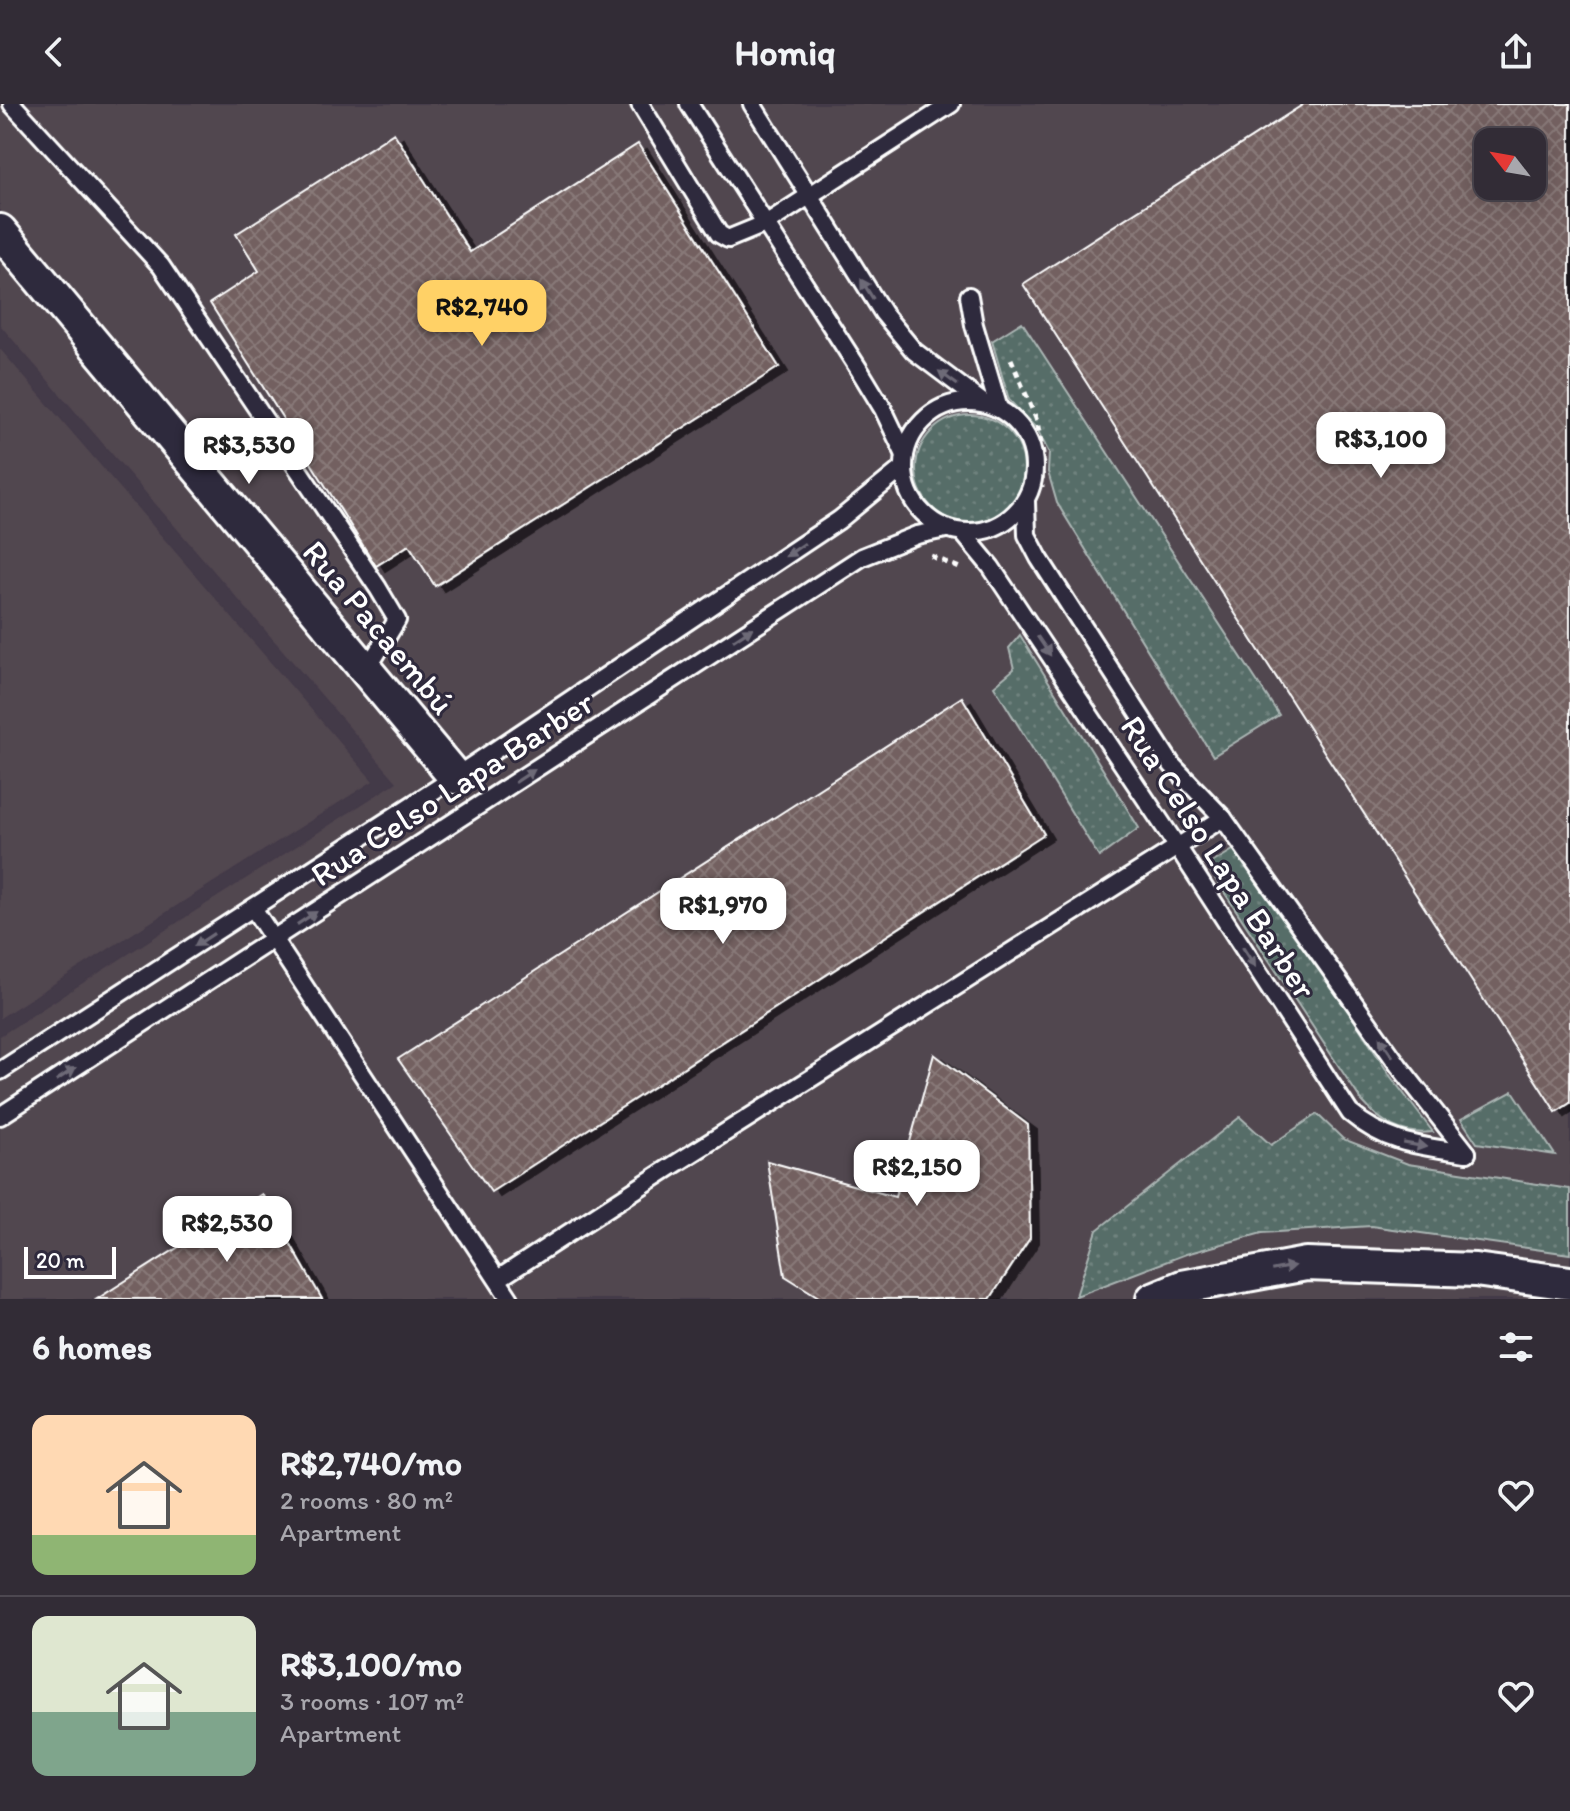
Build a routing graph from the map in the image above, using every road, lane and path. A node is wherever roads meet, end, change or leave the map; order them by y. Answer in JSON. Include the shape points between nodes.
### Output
{"nodes":[{"id":1,"x":12,"y":104,"type":"edge"},
{"id":2,"x":640,"y":104,"type":"edge"},
{"id":3,"x":689,"y":104,"type":"edge"},
{"id":4,"x":752,"y":104,"type":"edge"},
{"id":5,"x":951,"y":104,"type":"edge"},
{"id":6,"x":809,"y":196,"type":"junction"},
{"id":7,"x":767,"y":223,"type":"junction"},
{"id":8,"x":0,"y":231,"type":"edge"},
{"id":9,"x":969,"y":296,"type":"dead end"},
{"id":10,"x":979,"y":340,"type":"junction"},
{"id":11,"x":991,"y":406,"type":"junction"},
{"id":12,"x":905,"y":461,"type":"junction"},
{"id":13,"x":1042,"y":490,"type":"dead end"},
{"id":14,"x":1026,"y":501,"type":"junction"},
{"id":15,"x":954,"y":531,"type":"junction"},
{"id":16,"x":888,"y":547,"type":"junction"},
{"id":17,"x":970,"y":580,"type":"dead end"},
{"id":18,"x":366,"y":671,"type":"junction"},
{"id":19,"x":455,"y":777,"type":"junction"},
{"id":20,"x":1223,"y":818,"type":"junction"},
{"id":21,"x":1177,"y":846,"type":"junction"},
{"id":22,"x":253,"y":908,"type":"junction"},
{"id":23,"x":273,"y":940,"type":"junction"},
{"id":24,"x":0,"y":1071,"type":"edge"},
{"id":25,"x":0,"y":1116,"type":"edge"},
{"id":26,"x":1475,"y":1270,"type":"junction"},
{"id":27,"x":498,"y":1279,"type":"junction"},
{"id":28,"x":1570,"y":1283,"type":"edge"},
{"id":29,"x":510,"y":1299,"type":"edge"},
{"id":30,"x":1153,"y":1299,"type":"edge"},
{"id":31,"x":1494,"y":1299,"type":"edge"}],
"edges":[{"from":1,"to":18,"type":"lane","via":[[161,266],[378,588],[397,620]]},
{"from":2,"to":7,"type":"lane","via":[[719,234],[728,239]]},
{"from":3,"to":7,"type":"lane"},
{"from":4,"to":6,"type":"lane"},
{"from":5,"to":6,"type":"lane"},
{"from":6,"to":7,"type":"lane"},
{"from":11,"to":6,"type":"lane","one_way":true,"via":[[914,351],[883,313]]},
{"from":7,"to":12,"type":"lane","via":[[883,409]]},
{"from":8,"to":18,"type":"street","name":"Rua Pacaembú"},
{"from":9,"to":10,"type":"lane"},
{"from":10,"to":11,"type":"lane"},
{"from":10,"to":13,"type":"path","via":[[1006,349],[1018,373],[1037,421]]},
{"from":11,"to":12,"type":"lane","via":[[963,402],[943,408],[913,435]]},
{"from":11,"to":14,"type":"lane","via":[[1024,430],[1031,446],[1035,462]]},
{"from":12,"to":15,"type":"lane","via":[[907,487],[916,505],[929,519]]},
{"from":12,"to":19,"type":"lane","name":"Rua Celso Lapa Barber","one_way":true,"via":[[839,520]]},
{"from":14,"to":15,"type":"lane","via":[[1009,520],[987,531]]},
{"from":14,"to":20,"type":"lane","via":[[1027,535],[1039,558],[1172,765]]},
{"from":15,"to":16,"type":"lane","name":"Rua Celso Lapa Barber","via":[[917,535]]},
{"from":15,"to":21,"type":"lane","name":"Rua Celso Lapa Barber","one_way":true,"via":[[991,567]]},
{"from":16,"to":17,"type":"path","via":[[901,563],[933,556],[961,569]]},
{"from":23,"to":16,"type":"lane","name":"Rua Celso Lapa Barber","one_way":true,"via":[[862,557]]},
{"from":18,"to":19,"type":"street","name":"Rua Pacaembú"},
{"from":19,"to":22,"type":"lane","name":"Rua Celso Lapa Barber"},
{"from":20,"to":21,"type":"lane"},
{"from":21,"to":20,"type":"lane","name":"Rua Celso Lapa Barber","one_way":true,"via":[[1350,1113],[1368,1128],[1403,1143],[1467,1153]]},
{"from":21,"to":27,"type":"lane"},
{"from":22,"to":23,"type":"lane"},
{"from":22,"to":24,"type":"lane","name":"Rua Celso Lapa Barber","one_way":true},
{"from":25,"to":23,"type":"lane","name":"Rua Celso Lapa Barber","one_way":true},
{"from":23,"to":27,"type":"lane"},
{"from":26,"to":28,"type":"street"},
{"from":30,"to":26,"type":"street","one_way":true,"via":[[1182,1287],[1306,1264]]},
{"from":26,"to":31,"type":"street"},
{"from":27,"to":29,"type":"lane"}]}
